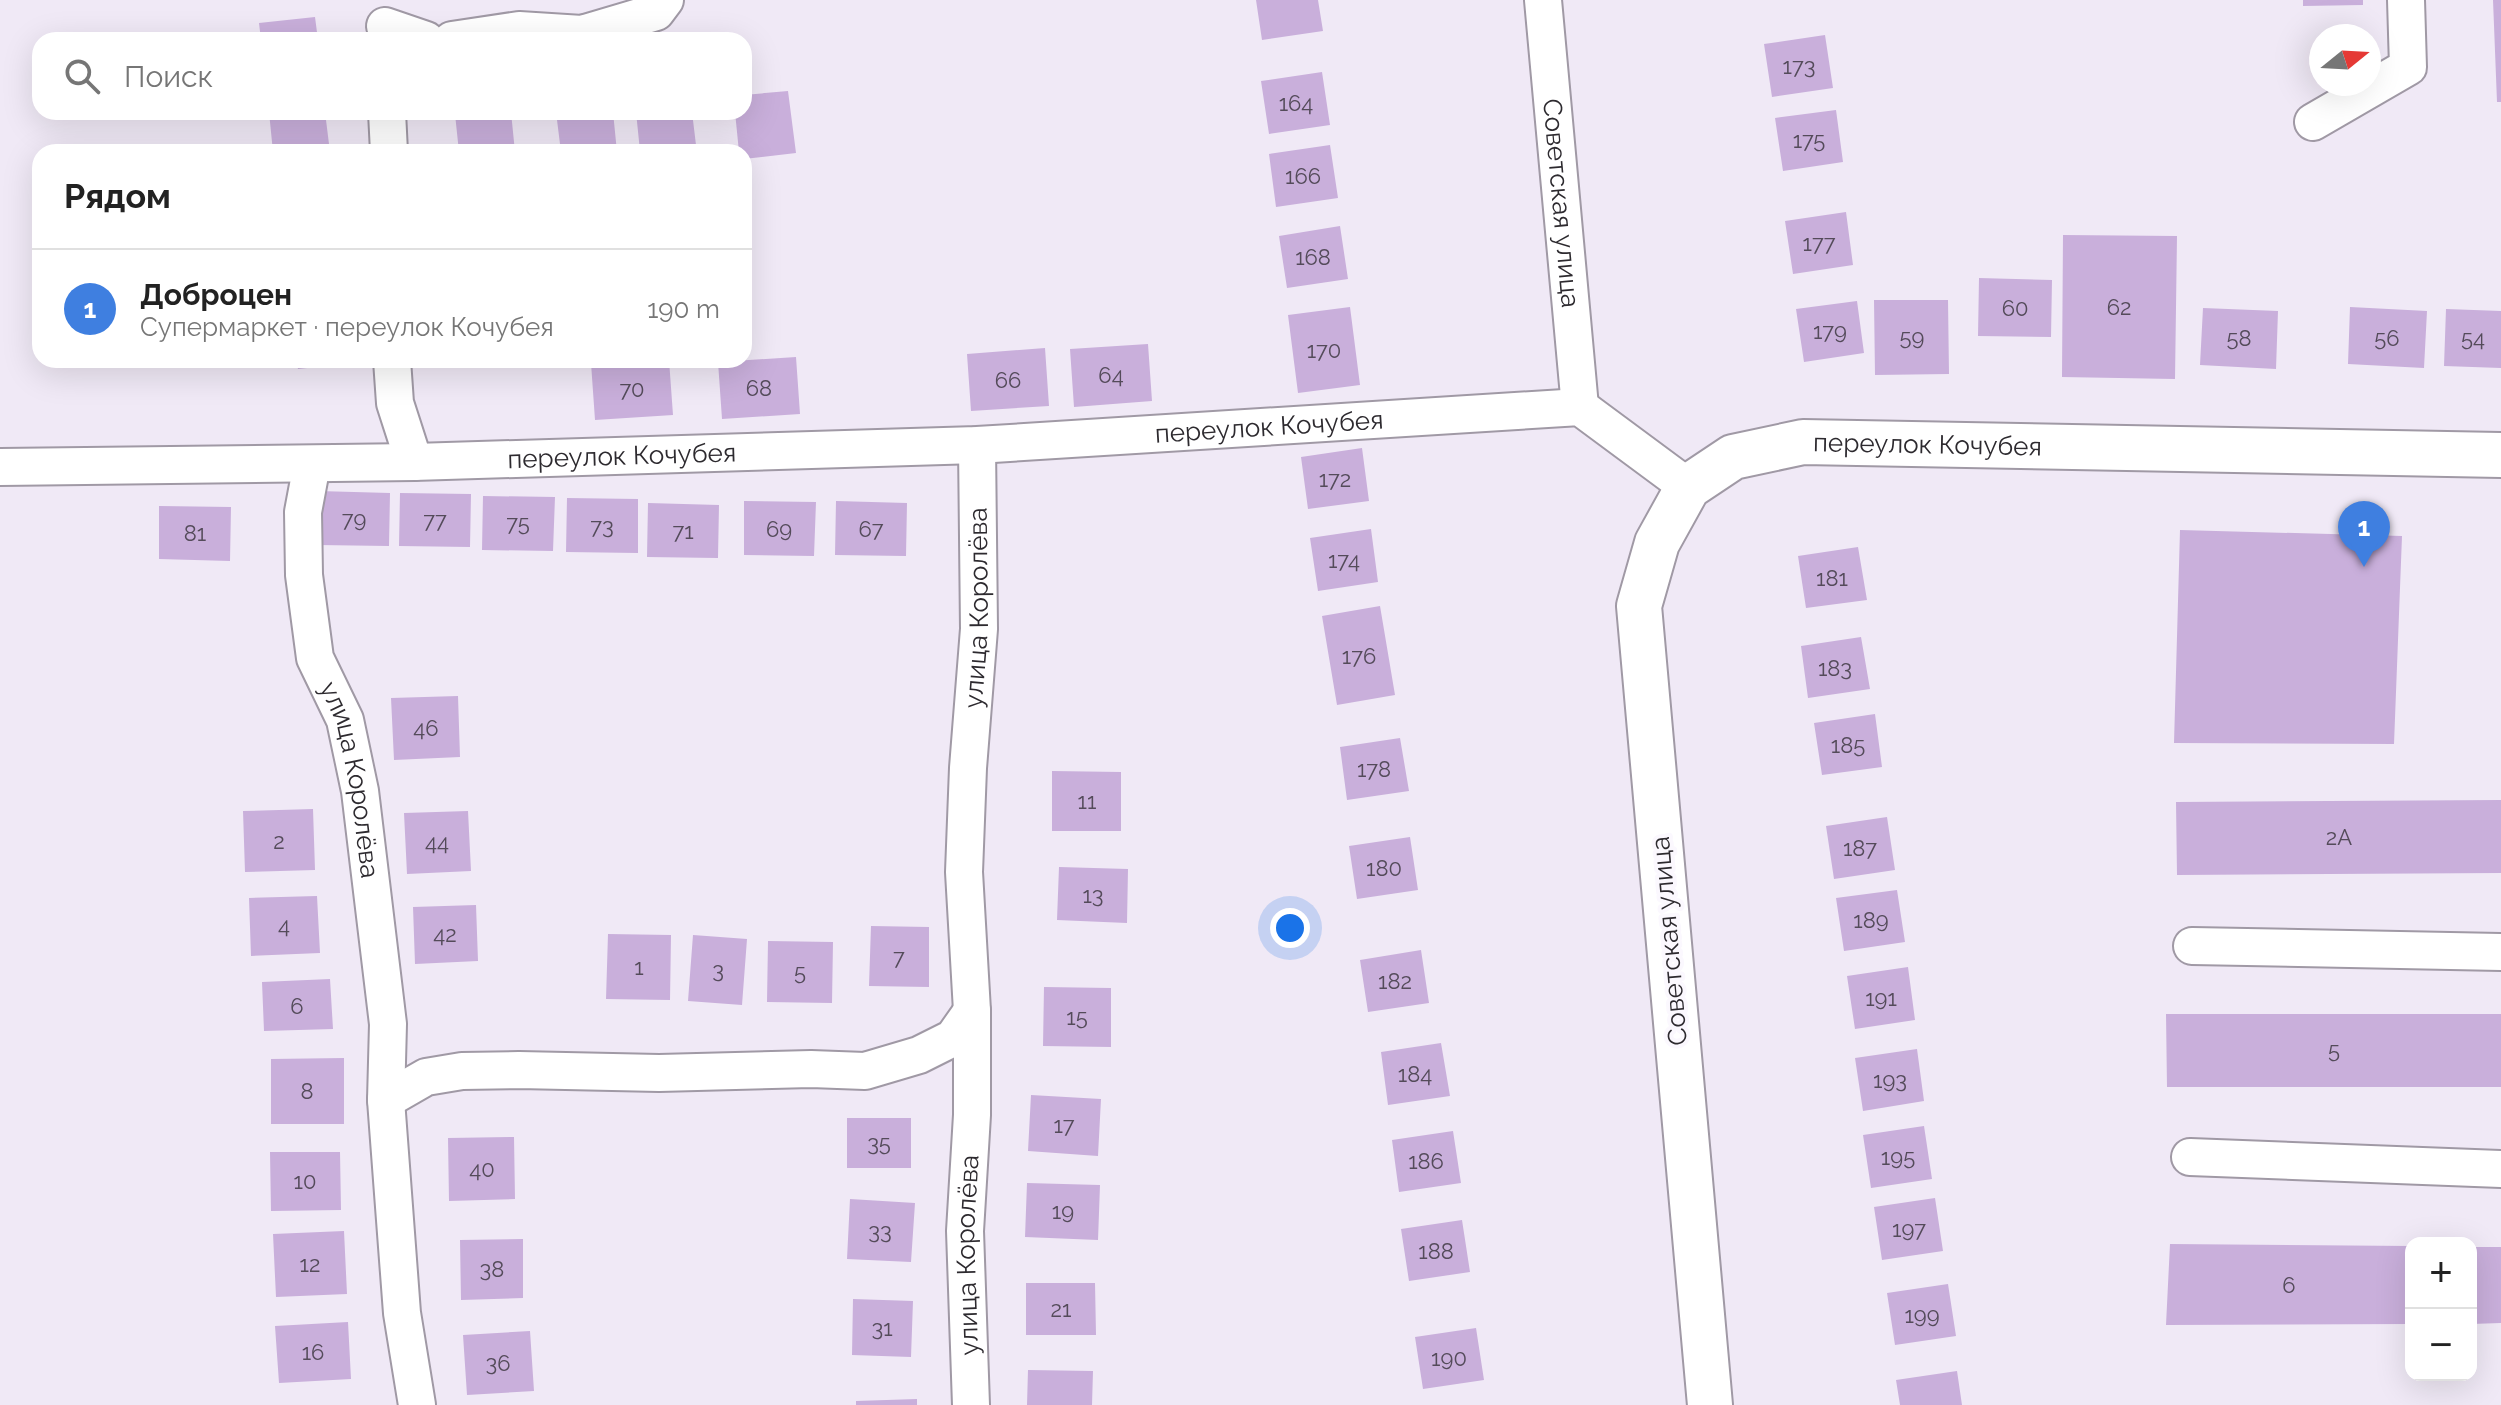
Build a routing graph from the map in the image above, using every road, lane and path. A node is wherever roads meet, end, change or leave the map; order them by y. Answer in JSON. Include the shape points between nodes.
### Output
{"nodes":[{"id":1,"x":665,"y":0,"type":"edge"},
{"id":2,"x":1543,"y":0,"type":"edge"},
{"id":3,"x":2406,"y":0,"type":"edge"},
{"id":4,"x":385,"y":22,"type":"edge"},
{"id":5,"x":408,"y":32,"type":"edge"},
{"id":6,"x":506,"y":32,"type":"edge"},
{"id":7,"x":550,"y":32,"type":"edge"},
{"id":8,"x":589,"y":32,"type":"edge"},
{"id":9,"x":387,"y":120,"type":"edge"},
{"id":10,"x":2313,"y":122,"type":"dead end"},
{"id":11,"x":389,"y":144,"type":"edge"},
{"id":12,"x":393,"y":368,"type":"edge"},
{"id":13,"x":1580,"y":407,"type":"junction"},
{"id":14,"x":977,"y":445,"type":"junction"},
{"id":15,"x":2501,"y":455,"type":"edge"},
{"id":16,"x":414,"y":462,"type":"junction"},
{"id":17,"x":312,"y":464,"type":"junction"},
{"id":18,"x":0,"y":467,"type":"edge"},
{"id":19,"x":1688,"y":487,"type":"junction"},
{"id":20,"x":2192,"y":946,"type":"dead end"},
{"id":21,"x":2501,"y":952,"type":"edge"},
{"id":22,"x":972,"y":1011,"type":"junction"},
{"id":23,"x":386,"y":1100,"type":"junction"},
{"id":24,"x":2190,"y":1157,"type":"dead end"},
{"id":25,"x":2501,"y":1169,"type":"edge"},
{"id":26,"x":417,"y":1405,"type":"edge"},
{"id":27,"x":971,"y":1405,"type":"edge"},
{"id":28,"x":1710,"y":1405,"type":"edge"}],
"edges":[{"from":1,"to":8,"type":"street","via":[[656,12]]},
{"from":2,"to":13,"type":"street","name":"Советская улица"},
{"from":3,"to":10,"type":"street","via":[[2408,67]]},
{"from":4,"to":5,"type":"street"},
{"from":6,"to":7,"type":"street"},
{"from":9,"to":11,"type":"street"},
{"from":12,"to":16,"type":"street","via":[[395,403]]},
{"from":13,"to":14,"type":"street","name":"переулок Кочубея"},
{"from":13,"to":19,"type":"street"},
{"from":14,"to":16,"type":"street","name":"переулок Кочубея"},
{"from":14,"to":22,"type":"street","name":"улица Королёва","via":[[979,629],[964,872]]},
{"from":15,"to":19,"type":"main road","name":"переулок Кочубея","via":[[1803,442],[1733,457]]},
{"from":16,"to":17,"type":"street","name":"переулок Кочубея"},
{"from":17,"to":18,"type":"street","name":"переулок Кочубея"},
{"from":17,"to":23,"type":"street","name":"улица Королёва","via":[[303,512],[304,575],[315,658],[345,720],[360,791],[388,1024]]},
{"from":19,"to":28,"type":"main road","name":"Советская улица","via":[[1657,543],[1639,606]]},
{"from":20,"to":21,"type":"street"},
{"from":22,"to":23,"type":"street","via":[[953,1038],[865,1071],[462,1071],[426,1077]]},
{"from":22,"to":27,"type":"street","name":"улица Королёва","via":[[965,1231]]},
{"from":23,"to":26,"type":"street","name":"улица Королёва","via":[[402,1313]]},
{"from":24,"to":25,"type":"street"}]}
